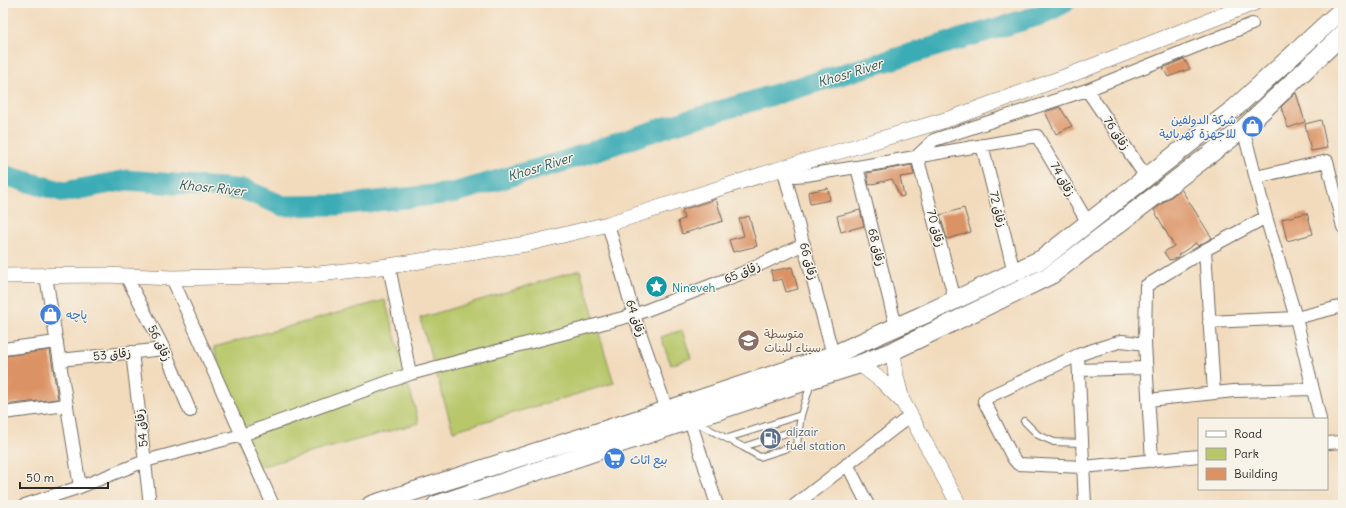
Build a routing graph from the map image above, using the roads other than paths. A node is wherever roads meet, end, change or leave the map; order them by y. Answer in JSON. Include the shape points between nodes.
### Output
{"nodes":[{"id":1,"x":1254,"y":3,"type":"edge"},
{"id":2,"x":1343,"y":9,"type":"edge"},
{"id":3,"x":1252,"y":24,"type":"dead end"},
{"id":4,"x":1343,"y":34,"type":"edge"},
{"id":5,"x":1087,"y":90,"type":"junction"},
{"id":6,"x":1243,"y":128,"type":"junction"},
{"id":7,"x":982,"y":145,"type":"junction"},
{"id":8,"x":917,"y":156,"type":"junction"},
{"id":9,"x":783,"y":168,"type":"junction"},
{"id":10,"x":857,"y":168,"type":"junction"},
{"id":11,"x":1146,"y":177,"type":"junction"},
{"id":12,"x":1256,"y":177,"type":"junction"},
{"id":13,"x":1266,"y":217,"type":"junction"},
{"id":14,"x":1088,"y":223,"type":"junction"},
{"id":15,"x":608,"y":224,"type":"junction"},
{"id":16,"x":1343,"y":227,"type":"edge"},
{"id":17,"x":804,"y":244,"type":"junction"},
{"id":18,"x":1205,"y":250,"type":"junction"},
{"id":19,"x":389,"y":266,"type":"junction"},
{"id":20,"x":1014,"y":272,"type":"junction"},
{"id":21,"x":3,"y":276,"type":"edge"},
{"id":22,"x":46,"y":276,"type":"junction"},
{"id":23,"x":126,"y":276,"type":"junction"},
{"id":24,"x":172,"y":278,"type":"junction"},
{"id":25,"x":955,"y":300,"type":"junction"},
{"id":26,"x":1343,"y":306,"type":"edge"},
{"id":27,"x":634,"y":315,"type":"junction"},
{"id":28,"x":1296,"y":318,"type":"junction"},
{"id":29,"x":1209,"y":322,"type":"junction"},
{"id":30,"x":896,"y":327,"type":"junction"},
{"id":31,"x":57,"y":342,"type":"junction"},
{"id":32,"x":1145,"y":344,"type":"junction"},
{"id":33,"x":3,"y":348,"type":"edge"},
{"id":34,"x":164,"y":349,"type":"junction"},
{"id":35,"x":893,"y":351,"type":"junction"},
{"id":36,"x":132,"y":352,"type":"junction"},
{"id":37,"x":833,"y":355,"type":"junction"},
{"id":38,"x":1078,"y":355,"type":"junction"},
{"id":39,"x":60,"y":360,"type":"junction"},
{"id":40,"x":860,"y":364,"type":"junction"},
{"id":41,"x":1146,"y":368,"type":"junction"},
{"id":42,"x":1079,"y":370,"type":"junction"},
{"id":43,"x":410,"y":374,"type":"junction"},
{"id":44,"x":812,"y":379,"type":"junction"},
{"id":45,"x":1312,"y":389,"type":"junction"},
{"id":46,"x":1214,"y":394,"type":"junction"},
{"id":47,"x":902,"y":400,"type":"junction"},
{"id":48,"x":1148,"y":400,"type":"junction"},
{"id":49,"x":67,"y":405,"type":"junction"},
{"id":50,"x":667,"y":410,"type":"junction"},
{"id":51,"x":190,"y":411,"type":"dead end"},
{"id":52,"x":3,"y":413,"type":"edge"},
{"id":53,"x":801,"y":415,"type":"junction"},
{"id":54,"x":910,"y":416,"type":"junction"},
{"id":55,"x":1320,"y":418,"type":"edge"},
{"id":56,"x":690,"y":420,"type":"junction"},
{"id":57,"x":1024,"y":421,"type":"dead end"},
{"id":58,"x":799,"y":429,"type":"junction"},
{"id":59,"x":242,"y":435,"type":"junction"},
{"id":60,"x":728,"y":438,"type":"junction"},
{"id":61,"x":1343,"y":442,"type":"edge"},
{"id":62,"x":1082,"y":443,"type":"junction"},
{"id":63,"x":1328,"y":443,"type":"edge"},
{"id":64,"x":743,"y":447,"type":"junction"},
{"id":65,"x":1198,"y":456,"type":"edge"},
{"id":66,"x":145,"y":461,"type":"junction"},
{"id":67,"x":1152,"y":461,"type":"junction"},
{"id":68,"x":847,"y":464,"type":"junction"},
{"id":69,"x":1083,"y":466,"type":"junction"},
{"id":70,"x":80,"y":487,"type":"junction"},
{"id":71,"x":42,"y":502,"type":"edge"},
{"id":72,"x":25,"y":505,"type":"edge"},
{"id":73,"x":150,"y":505,"type":"edge"},
{"id":74,"x":273,"y":505,"type":"edge"},
{"id":75,"x":371,"y":505,"type":"edge"},
{"id":76,"x":436,"y":505,"type":"edge"},
{"id":77,"x":718,"y":505,"type":"edge"},
{"id":78,"x":795,"y":505,"type":"edge"},
{"id":79,"x":868,"y":505,"type":"edge"},
{"id":80,"x":959,"y":505,"type":"edge"},
{"id":81,"x":1085,"y":505,"type":"edge"}],
"edges":[{"from":1,"to":9,"type":"street","via":[[1076,73],[952,118]]},
{"from":2,"to":11,"type":"main road","via":[[1236,107]]},
{"from":3,"to":5,"type":"street"},
{"from":4,"to":6,"type":"main road"},
{"from":5,"to":8,"type":"street","via":[[934,140]]},
{"from":5,"to":11,"type":"street","name":"زقاق 76"},
{"from":6,"to":12,"type":"street"},
{"from":6,"to":35,"type":"main road","via":[[1051,275]]},
{"from":7,"to":8,"type":"street"},
{"from":7,"to":14,"type":"street","name":"زقاق 74","via":[[1038,136]]},
{"from":7,"to":20,"type":"street","name":"زقاق 72"},
{"from":8,"to":10,"type":"street"},
{"from":8,"to":25,"type":"street","name":"زقاق 70"},
{"from":9,"to":10,"type":"street","via":[[795,176]]},
{"from":9,"to":15,"type":"street"},
{"from":9,"to":17,"type":"street","name":"زقاق 66"},
{"from":10,"to":30,"type":"street","name":"زقاق 68"},
{"from":11,"to":14,"type":"main road"},
{"from":12,"to":13,"type":"street"},
{"from":12,"to":16,"type":"street","via":[[1327,161]]},
{"from":13,"to":18,"type":"street"},
{"from":13,"to":28,"type":"street"},
{"from":14,"to":20,"type":"main road","via":[[1042,259]]},
{"from":15,"to":19,"type":"street","via":[[526,244]]},
{"from":15,"to":27,"type":"street","name":"زقاق 64"},
{"from":17,"to":27,"type":"street","name":"زقاق 65","via":[[740,274]]},
{"from":17,"to":37,"type":"street","name":"زقاق 66"},
{"from":18,"to":29,"type":"street"},
{"from":18,"to":32,"type":"street","via":[[1146,286]]},
{"from":19,"to":24,"type":"street","via":[[310,275]]},
{"from":19,"to":43,"type":"street"},
{"from":20,"to":25,"type":"main road"},
{"from":21,"to":22,"type":"street"},
{"from":22,"to":23,"type":"street"},
{"from":22,"to":31,"type":"street"},
{"from":23,"to":24,"type":"street"},
{"from":23,"to":34,"type":"street","name":"زقاق 56"},
{"from":24,"to":59,"type":"street"},
{"from":25,"to":30,"type":"main road"},
{"from":26,"to":28,"type":"street"},
{"from":27,"to":43,"type":"street","name":"زقاق 65"},
{"from":27,"to":50,"type":"street","name":"زقاق 64"},
{"from":28,"to":29,"type":"street"},
{"from":28,"to":45,"type":"street"},
{"from":29,"to":46,"type":"street"},
{"from":30,"to":37,"type":"main road"},
{"from":31,"to":33,"type":"street"},
{"from":31,"to":39,"type":"street"},
{"from":32,"to":38,"type":"street","via":[[1122,341]]},
{"from":32,"to":41,"type":"street"},
{"from":34,"to":36,"type":"street","name":"زقاق 53"},
{"from":34,"to":51,"type":"street","name":"زقاق 56"},
{"from":35,"to":40,"type":"main road"},
{"from":35,"to":47,"type":"street"},
{"from":36,"to":39,"type":"street","name":"زقاق 53"},
{"from":36,"to":66,"type":"street","name":"زقاق 54"},
{"from":37,"to":50,"type":"main road"},
{"from":38,"to":42,"type":"street"},
{"from":38,"to":69,"type":"street","via":[[984,401],[1018,464]]},
{"from":39,"to":49,"type":"street"},
{"from":40,"to":44,"type":"main road"},
{"from":40,"to":47,"type":"street"},
{"from":41,"to":42,"type":"street"},
{"from":41,"to":48,"type":"street"},
{"from":42,"to":62,"type":"street"},
{"from":43,"to":59,"type":"street","name":"زقاق 65"},
{"from":44,"to":53,"type":"lane"},
{"from":44,"to":56,"type":"main road"},
{"from":45,"to":46,"type":"street"},
{"from":45,"to":55,"type":"street"},
{"from":46,"to":48,"type":"street"},
{"from":47,"to":54,"type":"street"},
{"from":48,"to":67,"type":"street"},
{"from":49,"to":52,"type":"street"},
{"from":49,"to":70,"type":"street"},
{"from":50,"to":75,"type":"main road"},
{"from":53,"to":58,"type":"lane"},
{"from":53,"to":60,"type":"lane"},
{"from":54,"to":68,"type":"street"},
{"from":54,"to":80,"type":"street"},
{"from":56,"to":60,"type":"lane"},
{"from":56,"to":76,"type":"main road"},
{"from":56,"to":77,"type":"street"},
{"from":57,"to":62,"type":"lane","via":[[1038,435],[1054,442]]},
{"from":58,"to":64,"type":"lane"},
{"from":58,"to":64,"type":"lane","via":[[797,445],[760,457]]},
{"from":59,"to":66,"type":"street","name":"زقاق 65"},
{"from":59,"to":74,"type":"street"},
{"from":60,"to":64,"type":"lane"},
{"from":61,"to":63,"type":"street"},
{"from":62,"to":69,"type":"street"},
{"from":65,"to":67,"type":"street"},
{"from":66,"to":70,"type":"street","name":"زقاق 65"},
{"from":66,"to":73,"type":"street","name":"زقاق 54"},
{"from":67,"to":69,"type":"street"},
{"from":68,"to":78,"type":"street"},
{"from":68,"to":79,"type":"street"},
{"from":69,"to":81,"type":"street"},
{"from":70,"to":71,"type":"street","name":"زقاق 65"},
{"from":71,"to":72,"type":"street","name":"زقاق 65"}]}
